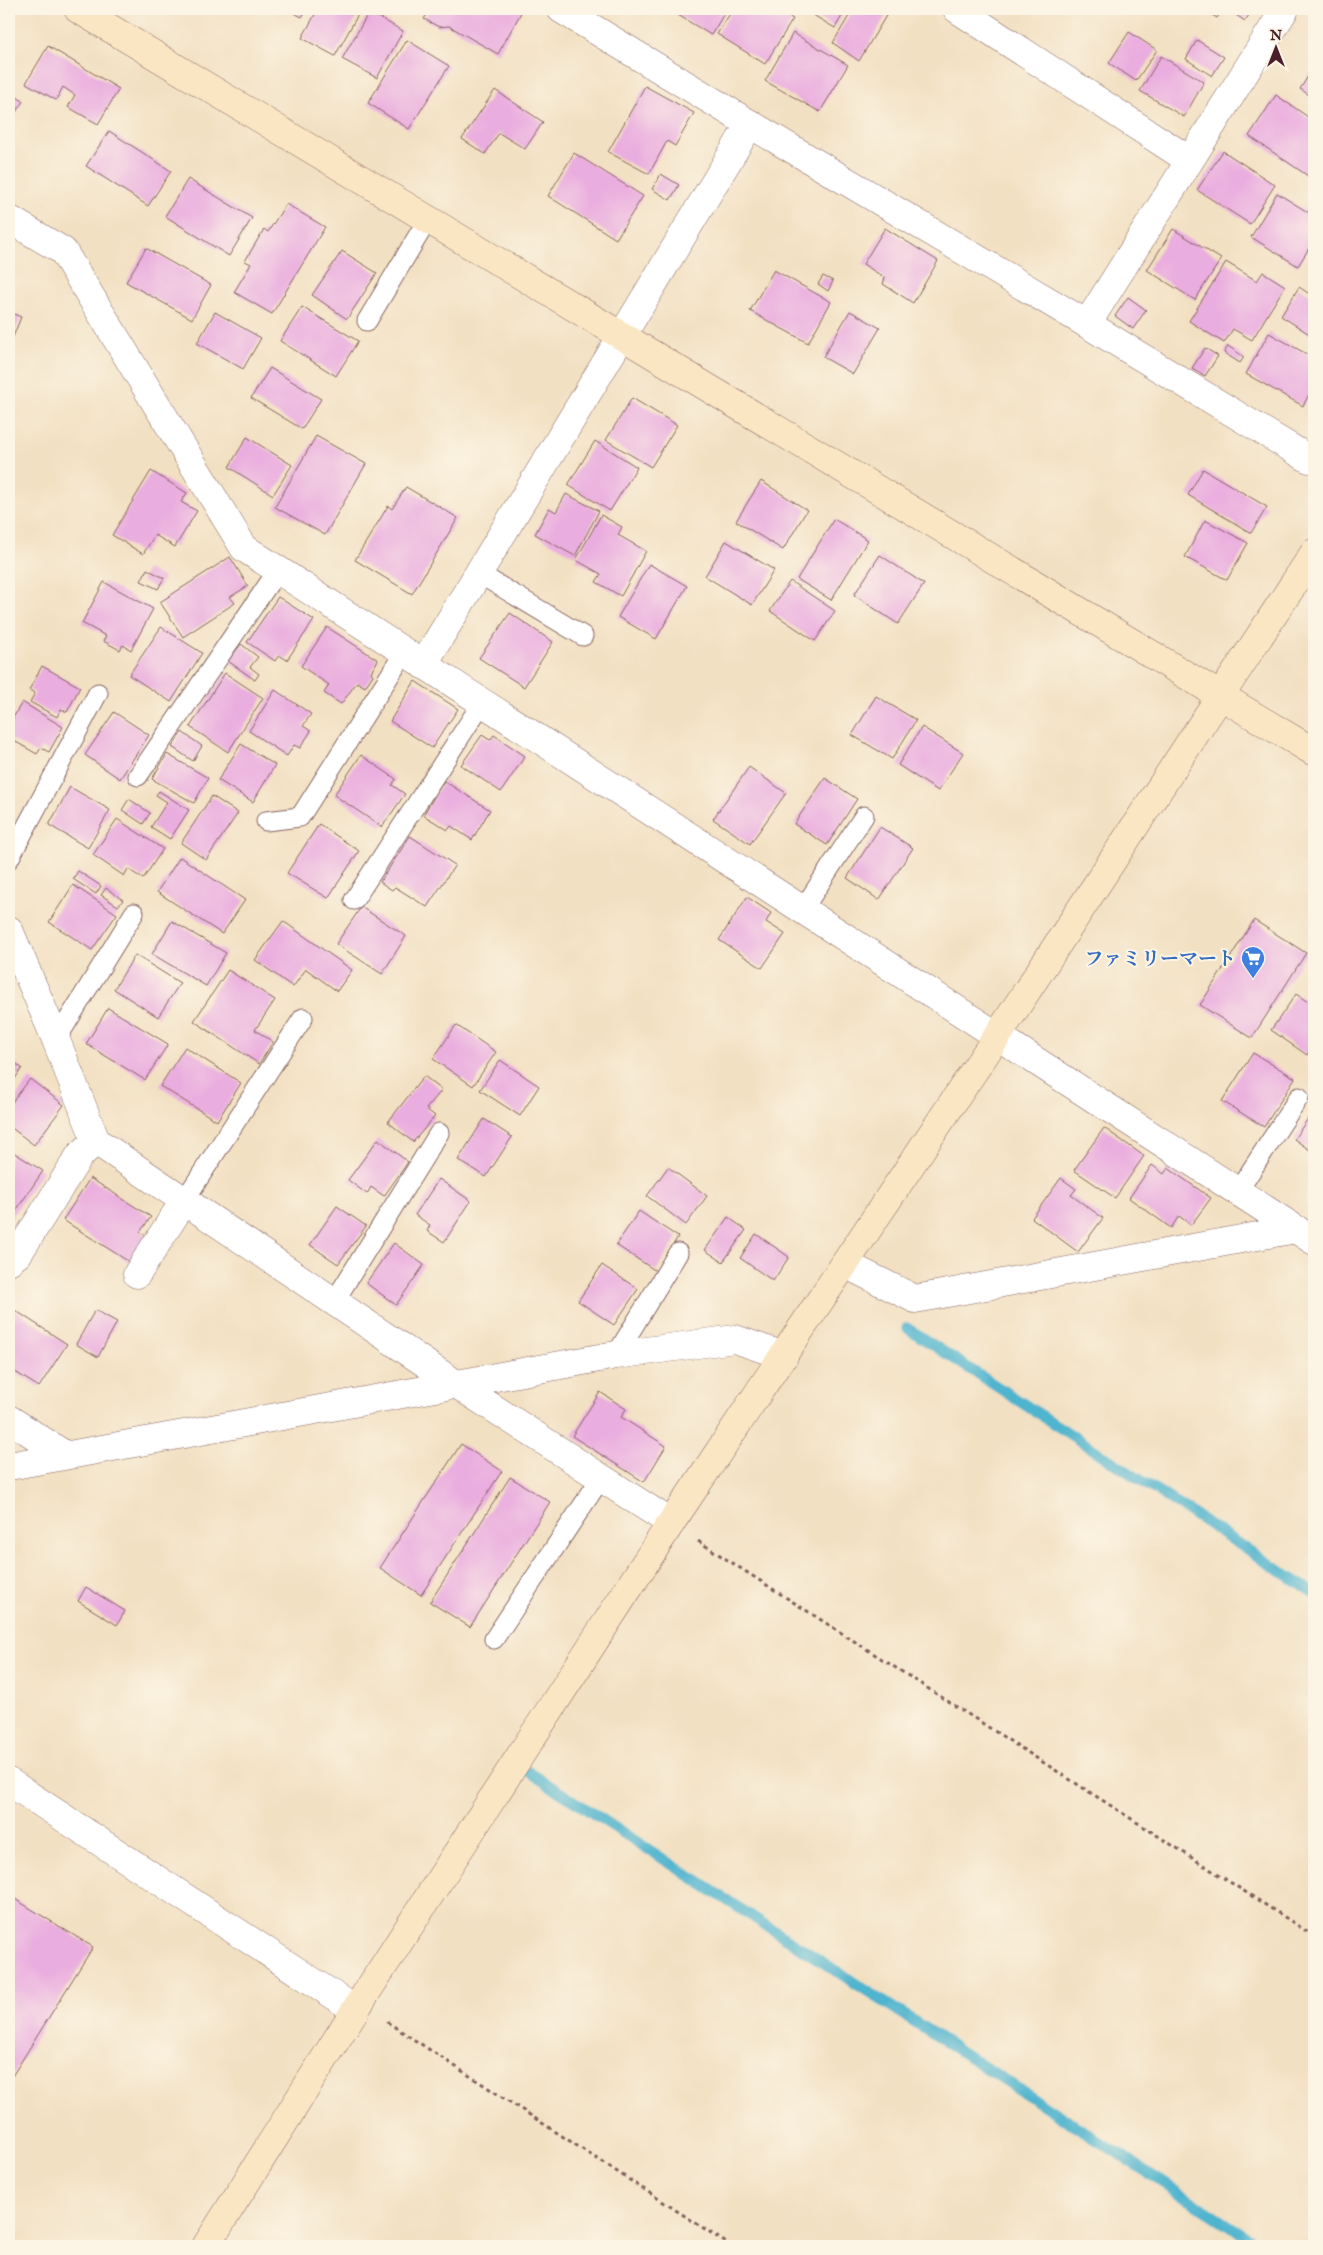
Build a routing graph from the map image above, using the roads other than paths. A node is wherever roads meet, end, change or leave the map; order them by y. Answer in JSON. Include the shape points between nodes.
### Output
{"nodes":[{"id":1,"x":78,"y":9,"type":"edge"},
{"id":2,"x":560,"y":9,"type":"edge"},
{"id":3,"x":957,"y":9,"type":"edge"},
{"id":4,"x":1285,"y":9,"type":"edge"},
{"id":5,"x":750,"y":124,"type":"junction"},
{"id":6,"x":1189,"y":160,"type":"junction"},
{"id":7,"x":9,"y":219,"type":"edge"},
{"id":8,"x":428,"y":219,"type":"junction"},
{"id":9,"x":367,"y":320,"type":"dead end"},
{"id":10,"x":1087,"y":324,"type":"junction"},
{"id":11,"x":621,"y":335,"type":"junction"},
{"id":12,"x":1309,"y":459,"type":"dead end"},
{"id":13,"x":1314,"y":553,"type":"edge"},
{"id":14,"x":278,"y":570,"type":"junction"},
{"id":15,"x":478,"y":573,"type":"junction"},
{"id":16,"x":583,"y":636,"type":"dead end"},
{"id":17,"x":414,"y":659,"type":"junction"},
{"id":18,"x":98,"y":693,"type":"dead end"},
{"id":19,"x":1220,"y":696,"type":"junction"},
{"id":20,"x":482,"y":703,"type":"junction"},
{"id":21,"x":1314,"y":752,"type":"edge"},
{"id":22,"x":138,"y":776,"type":"dead end"},
{"id":23,"x":864,"y":816,"type":"dead end"},
{"id":24,"x":266,"y":820,"type":"dead end"},
{"id":25,"x":9,"y":859,"type":"edge"},
{"id":26,"x":354,"y":900,"type":"dead end"},
{"id":27,"x":803,"y":909,"type":"junction"},
{"id":28,"x":134,"y":913,"type":"dead end"},
{"id":29,"x":9,"y":930,"type":"edge"},
{"id":30,"x":303,"y":1018,"type":"dead end"},
{"id":31,"x":998,"y":1035,"type":"junction"},
{"id":32,"x":56,"y":1040,"type":"junction"},
{"id":33,"x":1299,"y":1097,"type":"dead end"},
{"id":34,"x":439,"y":1133,"type":"dead end"},
{"id":35,"x":96,"y":1141,"type":"junction"},
{"id":36,"x":1238,"y":1192,"type":"junction"},
{"id":37,"x":184,"y":1201,"type":"junction"},
{"id":38,"x":1305,"y":1235,"type":"edge"},
{"id":39,"x":678,"y":1253,"type":"dead end"},
{"id":40,"x":9,"y":1261,"type":"edge"},
{"id":41,"x":845,"y":1264,"type":"junction"},
{"id":42,"x":137,"y":1274,"type":"dead end"},
{"id":43,"x":334,"y":1302,"type":"junction"},
{"id":44,"x":616,"y":1355,"type":"junction"},
{"id":45,"x":784,"y":1356,"type":"junction"},
{"id":46,"x":456,"y":1384,"type":"junction"},
{"id":47,"x":9,"y":1419,"type":"edge"},
{"id":48,"x":65,"y":1455,"type":"junction"},
{"id":49,"x":9,"y":1466,"type":"edge"},
{"id":50,"x":601,"y":1478,"type":"junction"},
{"id":51,"x":671,"y":1523,"type":"junction"},
{"id":52,"x":494,"y":1639,"type":"dead end"},
{"id":53,"x":9,"y":1782,"type":"edge"},
{"id":54,"x":358,"y":2007,"type":"junction"},
{"id":55,"x":206,"y":2246,"type":"edge"}],
"edges":[{"from":1,"to":8,"type":"street"},
{"from":2,"to":5,"type":"street"},
{"from":3,"to":6,"type":"street"},
{"from":4,"to":6,"type":"street"},
{"from":5,"to":10,"type":"street"},
{"from":5,"to":11,"type":"street"},
{"from":6,"to":10,"type":"street"},
{"from":7,"to":14,"type":"street","via":[[64,251],[244,548]]},
{"from":8,"to":9,"type":"lane"},
{"from":8,"to":11,"type":"street"},
{"from":10,"to":12,"type":"street"},
{"from":11,"to":15,"type":"street"},
{"from":11,"to":19,"type":"street"},
{"from":13,"to":19,"type":"street"},
{"from":14,"to":17,"type":"street"},
{"from":14,"to":22,"type":"lane"},
{"from":15,"to":16,"type":"lane"},
{"from":15,"to":17,"type":"street"},
{"from":17,"to":20,"type":"street"},
{"from":17,"to":24,"type":"lane","via":[[300,817]]},
{"from":18,"to":25,"type":"lane"},
{"from":19,"to":21,"type":"street"},
{"from":19,"to":31,"type":"street"},
{"from":20,"to":26,"type":"lane"},
{"from":20,"to":27,"type":"street"},
{"from":23,"to":27,"type":"lane"},
{"from":27,"to":31,"type":"street"},
{"from":28,"to":32,"type":"lane"},
{"from":29,"to":32,"type":"street"},
{"from":30,"to":37,"type":"lane"},
{"from":31,"to":36,"type":"street"},
{"from":31,"to":41,"type":"street"},
{"from":32,"to":35,"type":"street"},
{"from":33,"to":36,"type":"lane"},
{"from":34,"to":43,"type":"lane"},
{"from":35,"to":37,"type":"street"},
{"from":35,"to":40,"type":"street","via":[[80,1155],[18,1254]]},
{"from":36,"to":38,"type":"street"},
{"from":37,"to":42,"type":"street"},
{"from":37,"to":43,"type":"street"},
{"from":38,"to":41,"type":"street","via":[[915,1299]]},
{"from":39,"to":44,"type":"lane"},
{"from":41,"to":45,"type":"street"},
{"from":43,"to":46,"type":"street"},
{"from":44,"to":45,"type":"street","via":[[735,1339]]},
{"from":44,"to":46,"type":"street"},
{"from":45,"to":51,"type":"street"},
{"from":46,"to":48,"type":"street"},
{"from":46,"to":50,"type":"street"},
{"from":47,"to":48,"type":"street"},
{"from":48,"to":49,"type":"street"},
{"from":50,"to":51,"type":"street"},
{"from":50,"to":52,"type":"lane"},
{"from":51,"to":54,"type":"street"},
{"from":53,"to":54,"type":"street"},
{"from":54,"to":55,"type":"street"}]}
